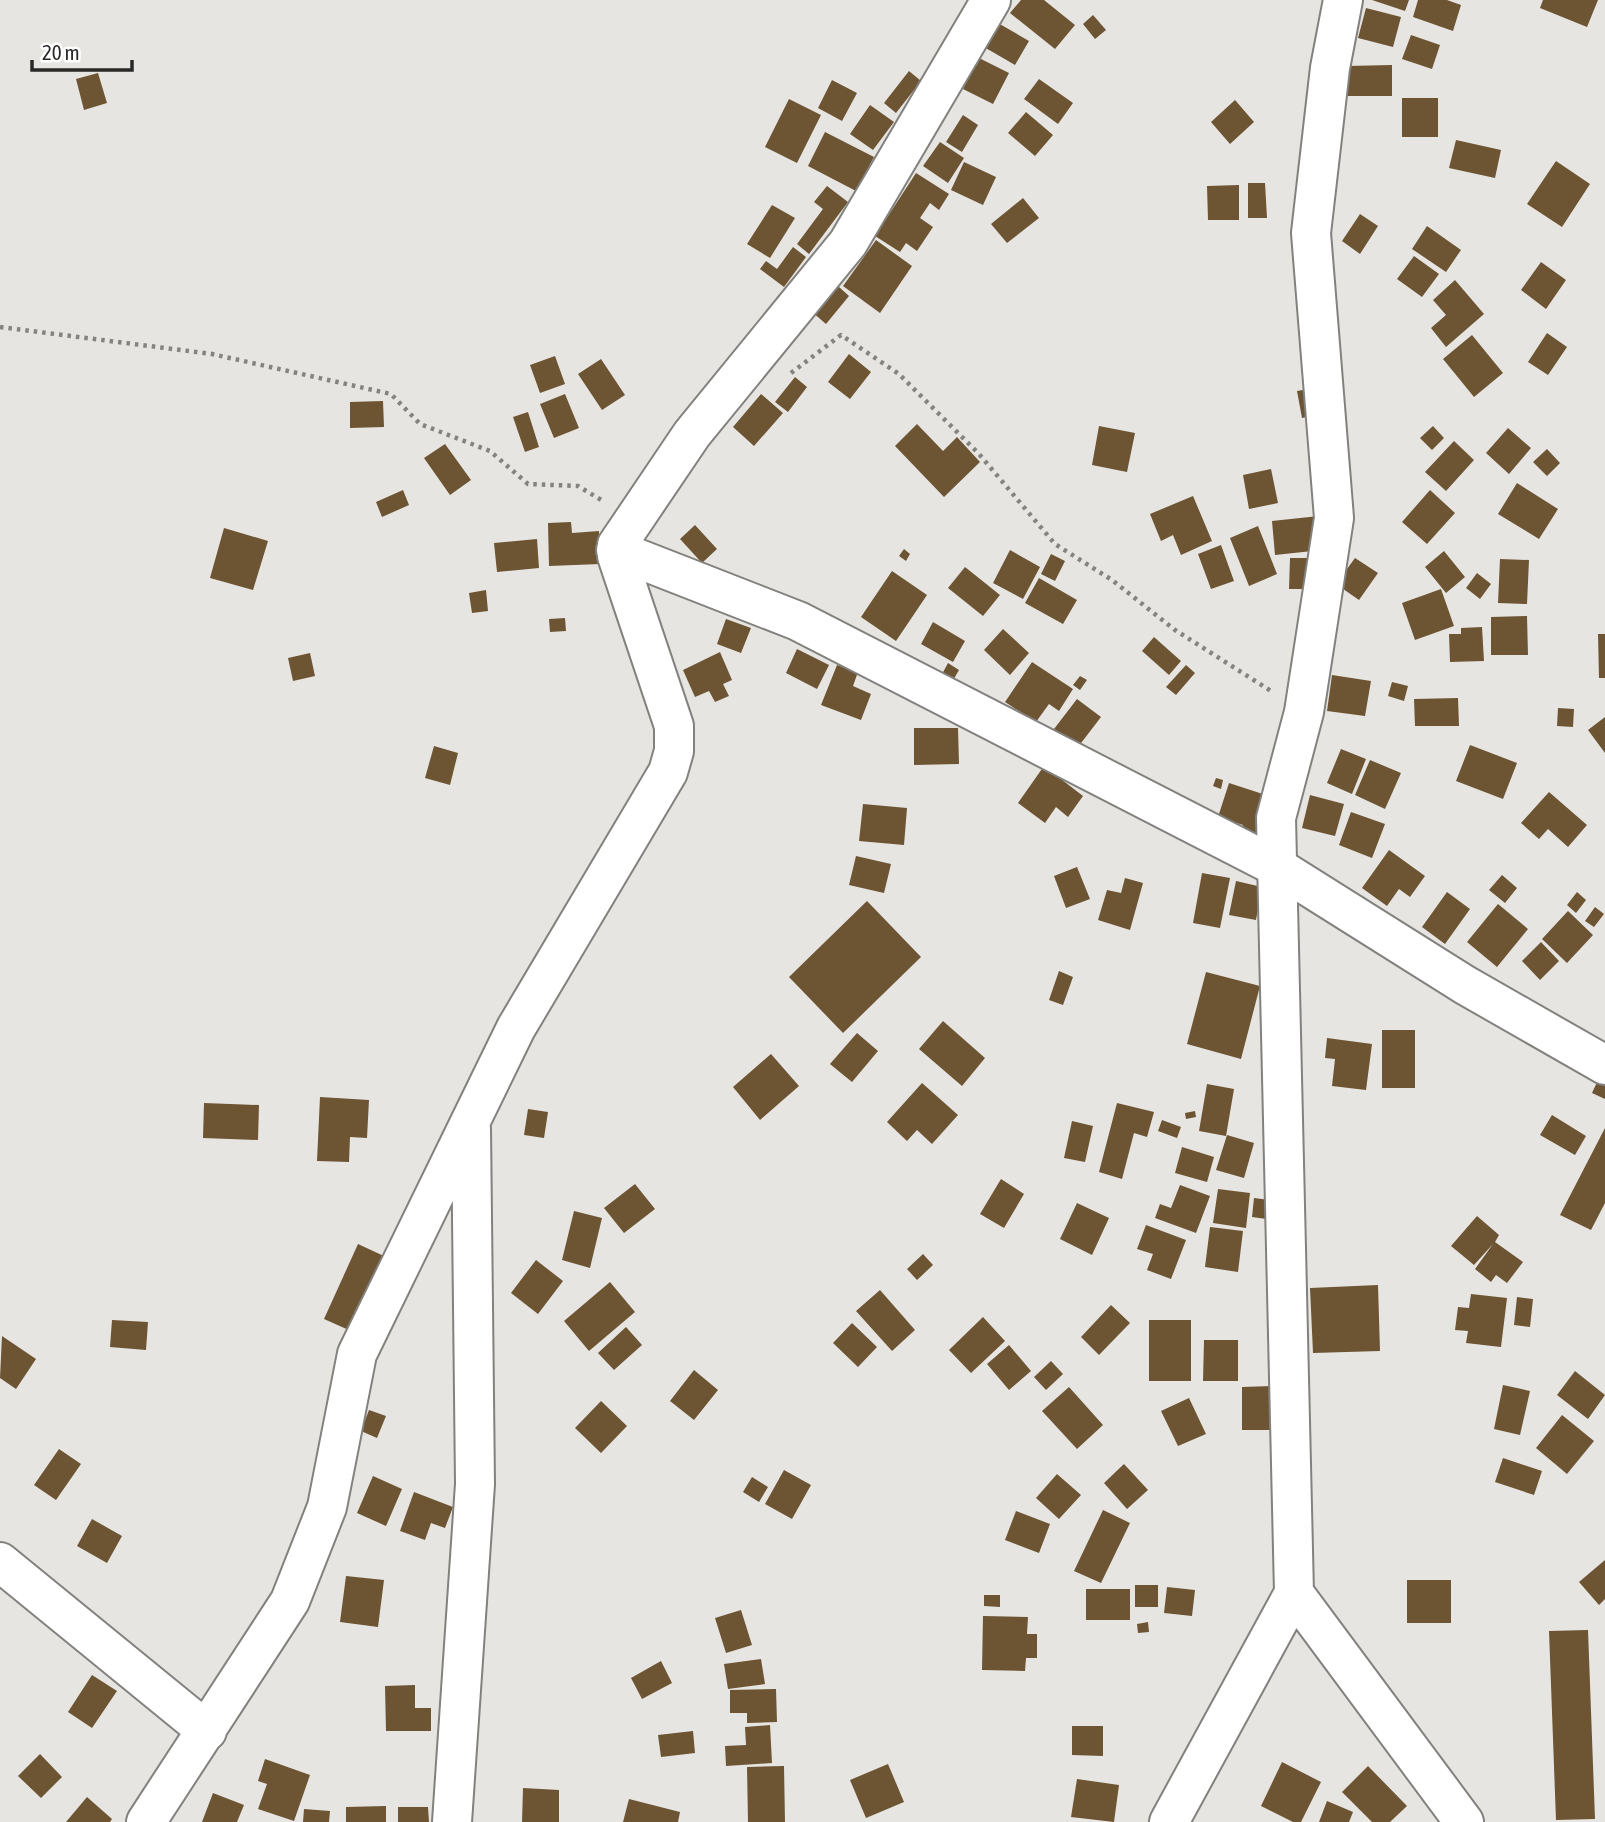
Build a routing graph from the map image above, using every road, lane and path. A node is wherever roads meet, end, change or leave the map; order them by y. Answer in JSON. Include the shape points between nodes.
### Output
{"nodes":[{"id":1,"x":991,"y":0,"type":"edge"},
{"id":2,"x":1343,"y":0,"type":"edge"},
{"id":3,"x":0,"y":327,"type":"edge"},
{"id":4,"x":753,"y":356,"type":"junction"},
{"id":5,"x":625,"y":535,"type":"junction"},
{"id":6,"x":1304,"y":712,"type":"junction"},
{"id":7,"x":1279,"y":868,"type":"junction"},
{"id":8,"x":1605,"y":1065,"type":"edge"},
{"id":9,"x":471,"y":1119,"type":"junction"},
{"id":10,"x":0,"y":1562,"type":"edge"},
{"id":11,"x":1294,"y":1593,"type":"junction"},
{"id":12,"x":207,"y":1731,"type":"junction"},
{"id":13,"x":146,"y":1822,"type":"edge"},
{"id":14,"x":452,"y":1822,"type":"edge"},
{"id":15,"x":1169,"y":1822,"type":"edge"},
{"id":16,"x":1464,"y":1822,"type":"edge"}],
"edges":[{"from":1,"to":4,"type":"street","via":[[848,243]]},
{"from":2,"to":6,"type":"street","via":[[1330,68],[1311,233],[1334,517]]},
{"from":3,"to":5,"type":"path","via":[[212,354],[391,394],[420,424],[490,451],[528,484],[578,486]]},
{"from":4,"to":5,"type":"street","via":[[692,434]]},
{"from":4,"to":6,"type":"path","via":[[791,373],[841,335],[899,374],[979,454],[1055,544],[1112,580],[1175,630]]},
{"from":5,"to":7,"type":"street"},
{"from":5,"to":9,"type":"street","via":[[674,726],[674,751],[668,772],[516,1028]]},
{"from":6,"to":7,"type":"street","via":[[1276,818]]},
{"from":7,"to":8,"type":"street","via":[[1465,985]]},
{"from":7,"to":11,"type":"street"},
{"from":9,"to":12,"type":"street","via":[[357,1354],[327,1507],[290,1601]]},
{"from":9,"to":14,"type":"street","via":[[475,1484]]},
{"from":10,"to":12,"type":"street"},
{"from":11,"to":15,"type":"street"},
{"from":11,"to":16,"type":"street"},
{"from":12,"to":13,"type":"street"}]}
